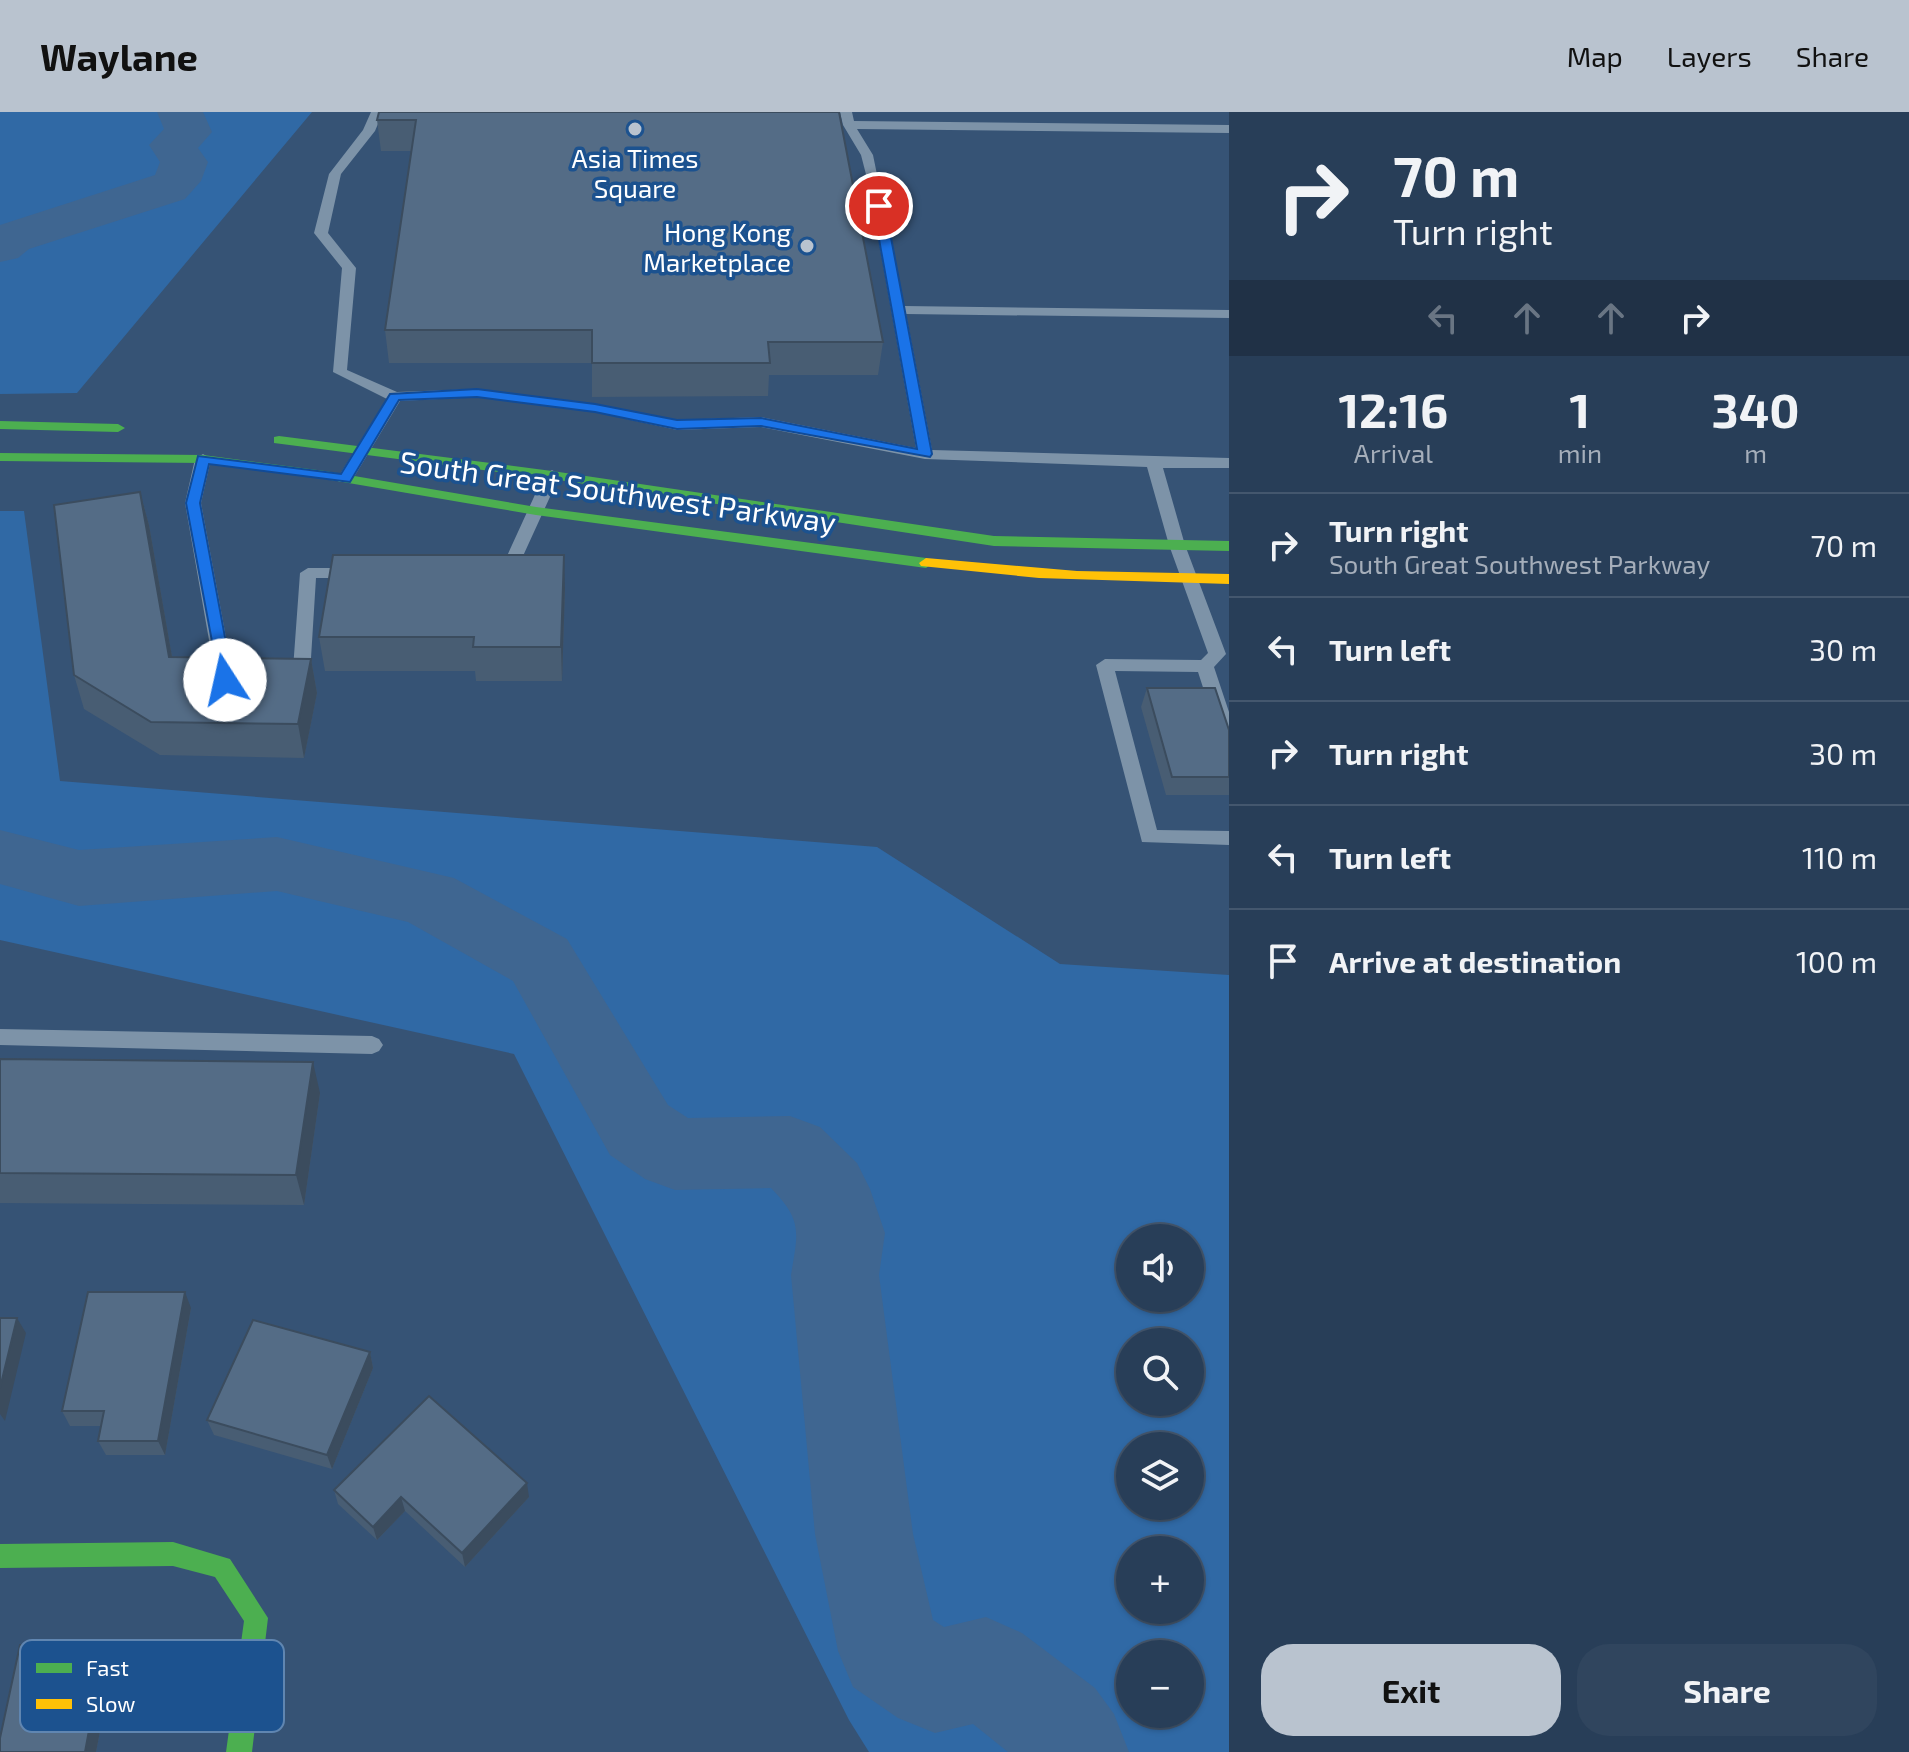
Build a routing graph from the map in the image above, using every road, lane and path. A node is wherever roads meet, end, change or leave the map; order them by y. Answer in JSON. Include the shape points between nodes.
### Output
{"nodes":[{"id":1,"x":377,"y":112,"type":"edge"},
{"id":2,"x":848,"y":119,"type":"edge"},
{"id":3,"x":1229,"y":129,"type":"edge"},
{"id":4,"x":899,"y":310,"type":"junction"},
{"id":5,"x":1229,"y":314,"type":"edge"},
{"id":6,"x":395,"y":397,"type":"junction"},
{"id":7,"x":0,"y":425,"type":"edge"},
{"id":8,"x":138,"y":428,"type":"dead end"},
{"id":9,"x":260,"y":438,"type":"dead end"},
{"id":10,"x":363,"y":450,"type":"junction"},
{"id":11,"x":925,"y":454,"type":"junction"},
{"id":12,"x":0,"y":457,"type":"edge"},
{"id":13,"x":203,"y":459,"type":"junction"},
{"id":14,"x":1154,"y":463,"type":"junction"},
{"id":15,"x":1229,"y":463,"type":"edge"},
{"id":16,"x":552,"y":475,"type":"junction"},
{"id":17,"x":345,"y":479,"type":"junction"},
{"id":18,"x":536,"y":511,"type":"junction"},
{"id":19,"x":1177,"y":545,"type":"junction"},
{"id":20,"x":1229,"y":546,"type":"edge"},
{"id":21,"x":371,"y":573,"type":"edge"},
{"id":22,"x":482,"y":573,"type":"edge"},
{"id":23,"x":1189,"y":578,"type":"junction"},
{"id":24,"x":1229,"y":579,"type":"edge"},
{"id":25,"x":1221,"y":635,"type":"edge"},
{"id":26,"x":1205,"y":666,"type":"junction"},
{"id":27,"x":270,"y":677,"type":"edge"},
{"id":28,"x":240,"y":679,"type":"edge"},
{"id":29,"x":1229,"y":740,"type":"edge"},
{"id":30,"x":1229,"y":838,"type":"edge"},
{"id":31,"x":0,"y":1037,"type":"edge"},
{"id":32,"x":372,"y":1045,"type":"dead end"},
{"id":33,"x":0,"y":1556,"type":"edge"},
{"id":34,"x":253,"y":1640,"type":"edge"},
{"id":35,"x":242,"y":1732,"type":"edge"},
{"id":36,"x":239,"y":1752,"type":"edge"}],
"edges":[{"from":1,"to":6,"type":"lane","via":[[369,131],[335,174],[321,233],[349,268],[340,372]]},
{"from":2,"to":3,"type":"lane"},
{"from":2,"to":4,"type":"lane","via":[[867,155]]},
{"from":4,"to":5,"type":"lane"},
{"from":4,"to":11,"type":"lane"},
{"from":6,"to":10,"type":"lane"},
{"from":6,"to":11,"type":"lane","via":[[477,393],[677,425],[761,422]]},
{"from":7,"to":8,"type":"main road"},
{"from":9,"to":10,"type":"main road","name":"South Great Southwest Parkway"},
{"from":10,"to":16,"type":"main road","name":"South Great Southwest Parkway"},
{"from":10,"to":17,"type":"lane"},
{"from":11,"to":14,"type":"lane"},
{"from":12,"to":13,"type":"main road","name":"South Great Southwest Parkway"},
{"from":13,"to":17,"type":"main road","name":"South Great Southwest Parkway"},
{"from":13,"to":28,"type":"lane","via":[[193,503],[225,680]]},
{"from":14,"to":15,"type":"lane"},
{"from":14,"to":19,"type":"lane"},
{"from":16,"to":18,"type":"lane"},
{"from":16,"to":19,"type":"main road","name":"South Great Southwest Parkway","via":[[994,541]]},
{"from":17,"to":18,"type":"main road","name":"South Great Southwest Parkway"},
{"from":18,"to":22,"type":"lane","via":[[513,572]]},
{"from":18,"to":23,"type":"main road","name":"South Great Southwest Parkway","via":[[986,571]]},
{"from":19,"to":20,"type":"main road","name":"South Great Southwest Parkway"},
{"from":19,"to":23,"type":"lane"},
{"from":21,"to":27,"type":"lane","via":[[308,573],[301,674]]},
{"from":23,"to":24,"type":"main road","name":"South Great Southwest Parkway"},
{"from":23,"to":25,"type":"lane"},
{"from":25,"to":26,"type":"lane","via":[[1217,654]]},
{"from":26,"to":29,"type":"lane"},
{"from":26,"to":30,"type":"lane","via":[[1105,665],[1149,837]]},
{"from":31,"to":32,"type":"lane"},
{"from":33,"to":34,"type":"main road","via":[[173,1554],[222,1567],[256,1618]]},
{"from":35,"to":36,"type":"main road"}]}
